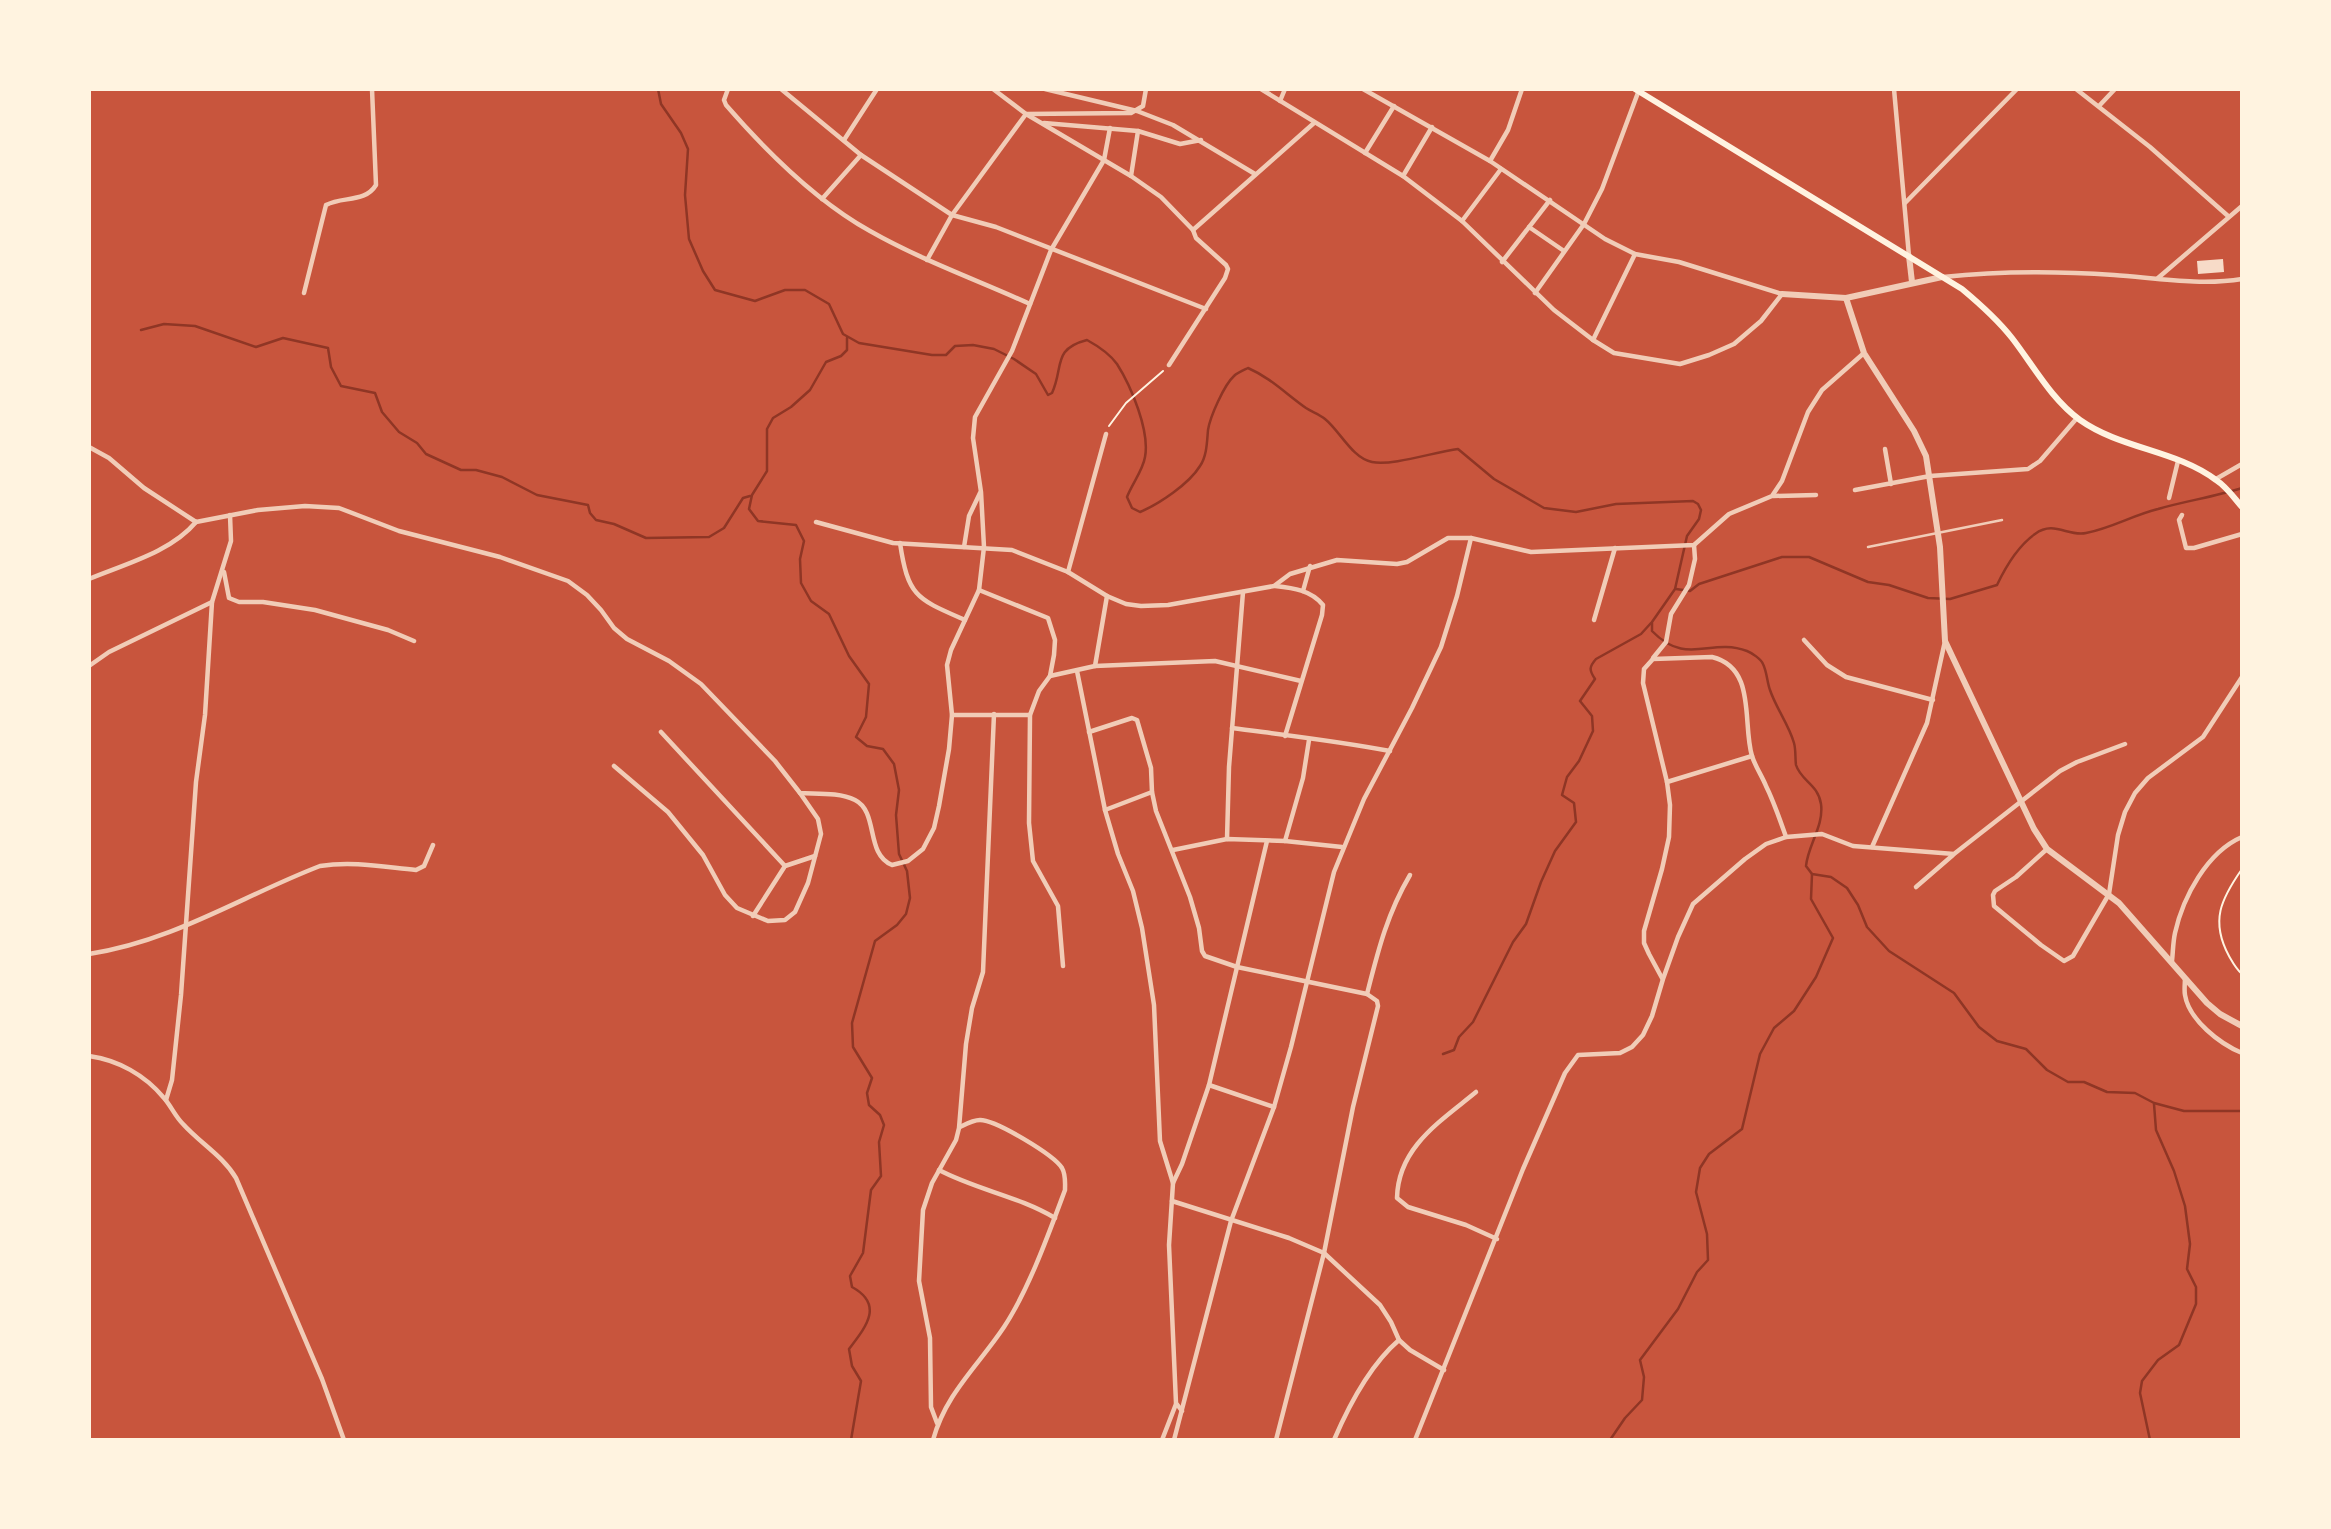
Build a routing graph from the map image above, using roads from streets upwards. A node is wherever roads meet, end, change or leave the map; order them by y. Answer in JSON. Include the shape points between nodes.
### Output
{"nodes":[{"id":1,"x":372,"y":89,"type":"edge"},
{"id":2,"x":727,"y":89,"type":"edge"},
{"id":3,"x":781,"y":89,"type":"edge"},
{"id":4,"x":877,"y":89,"type":"edge"},
{"id":5,"x":993,"y":89,"type":"edge"},
{"id":6,"x":1045,"y":89,"type":"edge"},
{"id":7,"x":1146,"y":89,"type":"edge"},
{"id":8,"x":1261,"y":89,"type":"edge"},
{"id":9,"x":1285,"y":89,"type":"edge"},
{"id":10,"x":1363,"y":89,"type":"edge"},
{"id":11,"x":1522,"y":89,"type":"edge"},
{"id":12,"x":1894,"y":89,"type":"edge"},
{"id":13,"x":2017,"y":89,"type":"edge"},
{"id":14,"x":2076,"y":89,"type":"edge"},
{"id":15,"x":2115,"y":89,"type":"edge"},
{"id":16,"x":1637,"y":90,"type":"edge"},
{"id":17,"x":1280,"y":101,"type":"junction"},
{"id":18,"x":1394,"y":106,"type":"junction"},
{"id":19,"x":2099,"y":106,"type":"junction"},
{"id":20,"x":1137,"y":111,"type":"junction"},
{"id":21,"x":1026,"y":114,"type":"junction"},
{"id":22,"x":1041,"y":123,"type":"junction"},
{"id":23,"x":1314,"y":123,"type":"junction"},
{"id":24,"x":1432,"y":127,"type":"junction"},
{"id":25,"x":1110,"y":128,"type":"junction"},
{"id":26,"x":1138,"y":131,"type":"junction"},
{"id":27,"x":844,"y":140,"type":"junction"},
{"id":28,"x":1202,"y":140,"type":"junction"},
{"id":29,"x":1365,"y":153,"type":"junction"},
{"id":30,"x":861,"y":155,"type":"junction"},
{"id":31,"x":1104,"y":160,"type":"junction"},
{"id":32,"x":1490,"y":161,"type":"junction"},
{"id":33,"x":1501,"y":169,"type":"junction"},
{"id":34,"x":1255,"y":174,"type":"junction"},
{"id":35,"x":1131,"y":176,"type":"junction"},
{"id":36,"x":1403,"y":176,"type":"junction"},
{"id":37,"x":822,"y":199,"type":"junction"},
{"id":38,"x":1550,"y":200,"type":"junction"},
{"id":39,"x":1905,"y":203,"type":"junction"},
{"id":40,"x":2242,"y":206,"type":"edge"},
{"id":41,"x":952,"y":215,"type":"junction"},
{"id":42,"x":2228,"y":216,"type":"junction"},
{"id":43,"x":1462,"y":221,"type":"junction"},
{"id":44,"x":1584,"y":224,"type":"junction"},
{"id":45,"x":1529,"y":227,"type":"junction"},
{"id":46,"x":1193,"y":230,"type":"junction"},
{"id":47,"x":1051,"y":250,"type":"junction"},
{"id":48,"x":1564,"y":251,"type":"junction"},
{"id":49,"x":1635,"y":254,"type":"junction"},
{"id":50,"x":1909,"y":256,"type":"junction"},
{"id":51,"x":928,"y":260,"type":"junction"},
{"id":52,"x":1502,"y":262,"type":"junction"},
{"id":53,"x":1942,"y":277,"type":"junction"},
{"id":54,"x":2158,"y":278,"type":"junction"},
{"id":55,"x":2242,"y":279,"type":"edge"},
{"id":56,"x":1912,"y":282,"type":"junction"},
{"id":57,"x":304,"y":293,"type":"dead end"},
{"id":58,"x":1535,"y":293,"type":"junction"},
{"id":59,"x":1782,"y":294,"type":"junction"},
{"id":60,"x":1846,"y":298,"type":"junction"},
{"id":61,"x":1030,"y":304,"type":"junction"},
{"id":62,"x":1206,"y":309,"type":"junction"},
{"id":63,"x":1593,"y":340,"type":"junction"},
{"id":64,"x":1864,"y":353,"type":"junction"},
{"id":65,"x":1170,"y":365,"type":"road end"},
{"id":66,"x":2077,"y":418,"type":"junction"},
{"id":67,"x":1106,"y":434,"type":"road end"},
{"id":68,"x":89,"y":447,"type":"edge"},
{"id":69,"x":1885,"y":450,"type":"dead end"},
{"id":70,"x":2178,"y":461,"type":"junction"},
{"id":71,"x":2242,"y":464,"type":"edge"},
{"id":72,"x":1930,"y":477,"type":"junction"},
{"id":73,"x":2216,"y":480,"type":"junction"},
{"id":74,"x":1891,"y":484,"type":"junction"},
{"id":75,"x":1856,"y":490,"type":"dead end"},
{"id":76,"x":981,"y":492,"type":"junction"},
{"id":77,"x":1816,"y":495,"type":"dead end"},
{"id":78,"x":1772,"y":496,"type":"junction"},
{"id":79,"x":2169,"y":498,"type":"dead end"},
{"id":80,"x":2242,"y":507,"type":"edge"},
{"id":81,"x":230,"y":515,"type":"junction"},
{"id":82,"x":2182,"y":515,"type":"dead end"},
{"id":83,"x":196,"y":522,"type":"junction"},
{"id":84,"x":816,"y":522,"type":"dead end"},
{"id":85,"x":2242,"y":534,"type":"edge"},
{"id":86,"x":1471,"y":538,"type":"junction"},
{"id":87,"x":900,"y":543,"type":"junction"},
{"id":88,"x":1694,"y":545,"type":"junction"},
{"id":89,"x":964,"y":547,"type":"junction"},
{"id":90,"x":984,"y":547,"type":"junction"},
{"id":91,"x":1615,"y":548,"type":"junction"},
{"id":92,"x":1310,"y":566,"type":"junction"},
{"id":93,"x":223,"y":568,"type":"junction"},
{"id":94,"x":1068,"y":572,"type":"junction"},
{"id":95,"x":89,"y":579,"type":"edge"},
{"id":96,"x":1274,"y":586,"type":"junction"},
{"id":97,"x":979,"y":590,"type":"junction"},
{"id":98,"x":1303,"y":591,"type":"junction"},
{"id":99,"x":1242,"y":592,"type":"junction"},
{"id":100,"x":1107,"y":596,"type":"junction"},
{"id":101,"x":212,"y":602,"type":"junction"},
{"id":102,"x":965,"y":620,"type":"junction"},
{"id":103,"x":1594,"y":620,"type":"dead end"},
{"id":104,"x":414,"y":640,"type":"dead end"},
{"id":105,"x":1804,"y":640,"type":"dead end"},
{"id":106,"x":1945,"y":641,"type":"junction"},
{"id":107,"x":1652,"y":659,"type":"junction"},
{"id":108,"x":1236,"y":664,"type":"junction"},
{"id":109,"x":89,"y":666,"type":"edge"},
{"id":110,"x":1095,"y":666,"type":"junction"},
{"id":111,"x":1077,"y":671,"type":"junction"},
{"id":112,"x":1050,"y":676,"type":"junction"},
{"id":113,"x":2242,"y":677,"type":"edge"},
{"id":114,"x":1301,"y":681,"type":"junction"},
{"id":115,"x":1933,"y":700,"type":"junction"},
{"id":116,"x":994,"y":714,"type":"junction"},
{"id":117,"x":952,"y":715,"type":"junction"},
{"id":118,"x":1030,"y":715,"type":"junction"},
{"id":119,"x":1232,"y":728,"type":"junction"},
{"id":120,"x":661,"y":732,"type":"dead end"},
{"id":121,"x":1089,"y":732,"type":"junction"},
{"id":122,"x":1285,"y":736,"type":"junction"},
{"id":123,"x":1310,"y":740,"type":"junction"},
{"id":124,"x":2124,"y":744,"type":"dead end"},
{"id":125,"x":1390,"y":751,"type":"junction"},
{"id":126,"x":1752,"y":756,"type":"junction"},
{"id":127,"x":614,"y":766,"type":"dead end"},
{"id":128,"x":1667,"y":782,"type":"junction"},
{"id":129,"x":1152,"y":792,"type":"junction"},
{"id":130,"x":800,"y":793,"type":"junction"},
{"id":131,"x":2019,"y":801,"type":"junction"},
{"id":132,"x":1105,"y":810,"type":"junction"},
{"id":133,"x":1786,"y":837,"type":"junction"},
{"id":134,"x":2242,"y":837,"type":"edge"},
{"id":135,"x":1227,"y":839,"type":"junction"},
{"id":136,"x":1267,"y":841,"type":"junction"},
{"id":137,"x":1285,"y":841,"type":"junction"},
{"id":138,"x":433,"y":845,"type":"dead end"},
{"id":139,"x":1343,"y":847,"type":"junction"},
{"id":140,"x":1872,"y":847,"type":"junction"},
{"id":141,"x":2047,"y":849,"type":"junction"},
{"id":142,"x":1173,"y":850,"type":"junction"},
{"id":143,"x":1954,"y":854,"type":"junction"},
{"id":144,"x":816,"y":856,"type":"junction"},
{"id":145,"x":785,"y":866,"type":"junction"},
{"id":146,"x":1410,"y":875,"type":"dead end"},
{"id":147,"x":1916,"y":887,"type":"dead end"},
{"id":148,"x":2109,"y":894,"type":"junction"},
{"id":149,"x":752,"y":916,"type":"junction"},
{"id":150,"x":188,"y":925,"type":"junction"},
{"id":151,"x":89,"y":954,"type":"edge"},
{"id":152,"x":2172,"y":961,"type":"junction"},
{"id":153,"x":1063,"y":966,"type":"dead end"},
{"id":154,"x":1237,"y":967,"type":"junction"},
{"id":155,"x":2185,"y":976,"type":"junction"},
{"id":156,"x":1663,"y":979,"type":"junction"},
{"id":157,"x":1309,"y":983,"type":"junction"},
{"id":158,"x":1367,"y":993,"type":"junction"},
{"id":159,"x":2242,"y":1026,"type":"edge"},
{"id":160,"x":2242,"y":1053,"type":"edge"},
{"id":161,"x":89,"y":1056,"type":"edge"},
{"id":162,"x":1209,"y":1085,"type":"junction"},
{"id":163,"x":1476,"y":1092,"type":"dead end"},
{"id":164,"x":166,"y":1100,"type":"junction"},
{"id":165,"x":1274,"y":1107,"type":"junction"},
{"id":166,"x":959,"y":1128,"type":"junction"},
{"id":167,"x":939,"y":1170,"type":"junction"},
{"id":168,"x":1173,"y":1183,"type":"junction"},
{"id":169,"x":1172,"y":1201,"type":"junction"},
{"id":170,"x":1055,"y":1218,"type":"junction"},
{"id":171,"x":1231,"y":1221,"type":"junction"},
{"id":172,"x":1497,"y":1239,"type":"junction"},
{"id":173,"x":1324,"y":1253,"type":"junction"},
{"id":174,"x":1399,"y":1340,"type":"junction"},
{"id":175,"x":1444,"y":1370,"type":"junction"},
{"id":176,"x":1176,"y":1403,"type":"junction"},
{"id":177,"x":1182,"y":1411,"type":"junction"},
{"id":178,"x":937,"y":1423,"type":"junction"},
{"id":179,"x":344,"y":1440,"type":"edge"},
{"id":180,"x":933,"y":1440,"type":"edge"},
{"id":181,"x":1162,"y":1440,"type":"edge"},
{"id":182,"x":1174,"y":1440,"type":"edge"},
{"id":183,"x":1276,"y":1440,"type":"edge"},
{"id":184,"x":1335,"y":1440,"type":"edge"},
{"id":185,"x":1415,"y":1440,"type":"edge"}],
"edges":[{"from":1,"to":57,"type":"street","via":[[376,185],[365,196],[327,205]]},
{"from":2,"to":37,"type":"street","via":[[726,105]]},
{"from":3,"to":27,"type":"street"},
{"from":4,"to":27,"type":"street"},
{"from":5,"to":21,"type":"street"},
{"from":6,"to":20,"type":"street"},
{"from":7,"to":20,"type":"street","via":[[1143,106]]},
{"from":8,"to":17,"type":"street"},
{"from":9,"to":17,"type":"street"},
{"from":10,"to":18,"type":"street"},
{"from":11,"to":32,"type":"street","via":[[1508,130]]},
{"from":12,"to":39,"type":"street"},
{"from":13,"to":39,"type":"street"},
{"from":14,"to":19,"type":"street"},
{"from":15,"to":19,"type":"street"},
{"from":16,"to":44,"type":"street","via":[[1602,189]]},
{"from":16,"to":50,"type":"main road"},
{"from":17,"to":23,"type":"street"},
{"from":18,"to":24,"type":"street"},
{"from":18,"to":29,"type":"street"},
{"from":19,"to":42,"type":"street"},
{"from":20,"to":21,"type":"street"},
{"from":20,"to":28,"type":"street"},
{"from":21,"to":22,"type":"street"},
{"from":21,"to":41,"type":"street"},
{"from":22,"to":25,"type":"street"},
{"from":22,"to":31,"type":"street"},
{"from":23,"to":29,"type":"street"},
{"from":23,"to":34,"type":"street"},
{"from":24,"to":32,"type":"street"},
{"from":24,"to":36,"type":"street"},
{"from":25,"to":26,"type":"street"},
{"from":25,"to":31,"type":"street"},
{"from":26,"to":28,"type":"street","via":[[1180,144]]},
{"from":26,"to":35,"type":"street"},
{"from":27,"to":30,"type":"street"},
{"from":28,"to":34,"type":"street"},
{"from":29,"to":36,"type":"street"},
{"from":30,"to":37,"type":"street"},
{"from":30,"to":41,"type":"street"},
{"from":31,"to":35,"type":"street"},
{"from":31,"to":47,"type":"street"},
{"from":32,"to":33,"type":"street"},
{"from":33,"to":38,"type":"street"},
{"from":33,"to":43,"type":"street"},
{"from":34,"to":46,"type":"street"},
{"from":35,"to":46,"type":"street","via":[[1161,197]]},
{"from":36,"to":43,"type":"street"},
{"from":37,"to":51,"type":"street","via":[[870,231]]},
{"from":38,"to":44,"type":"street"},
{"from":38,"to":45,"type":"street"},
{"from":39,"to":50,"type":"street"},
{"from":40,"to":42,"type":"street"},
{"from":41,"to":47,"type":"street"},
{"from":41,"to":51,"type":"street"},
{"from":42,"to":54,"type":"street"},
{"from":43,"to":52,"type":"street"},
{"from":44,"to":48,"type":"street"},
{"from":44,"to":49,"type":"street"},
{"from":45,"to":48,"type":"street"},
{"from":45,"to":52,"type":"street"},
{"from":46,"to":62,"type":"street","via":[[1228,269]]},
{"from":47,"to":61,"type":"street"},
{"from":47,"to":62,"type":"street"},
{"from":48,"to":58,"type":"street"},
{"from":49,"to":59,"type":"street","via":[[1679,262]]},
{"from":49,"to":63,"type":"street"},
{"from":50,"to":53,"type":"main road"},
{"from":50,"to":56,"type":"street"},
{"from":51,"to":61,"type":"street"},
{"from":52,"to":58,"type":"street"},
{"from":53,"to":54,"type":"street","via":[[2104,274]]},
{"from":53,"to":56,"type":"street"},
{"from":53,"to":66,"type":"main road","via":[[1990,313]]},
{"from":54,"to":55,"type":"street"},
{"from":56,"to":60,"type":"street"},
{"from":58,"to":63,"type":"street"},
{"from":59,"to":60,"type":"street"},
{"from":59,"to":63,"type":"street","via":[[1761,321],[1734,344],[1680,364],[1614,353]]},
{"from":60,"to":64,"type":"street"},
{"from":61,"to":76,"type":"street","via":[[1007,363],[975,417]]},
{"from":62,"to":65,"type":"street"},
{"from":64,"to":72,"type":"street","via":[[1914,431]]},
{"from":64,"to":78,"type":"street","via":[[1822,390]]},
{"from":66,"to":70,"type":"main road","via":[[2111,437]]},
{"from":66,"to":72,"type":"street","via":[[2028,469]]},
{"from":67,"to":94,"type":"street"},
{"from":68,"to":83,"type":"street"},
{"from":69,"to":74,"type":"street"},
{"from":70,"to":73,"type":"main road"},
{"from":70,"to":79,"type":"street"},
{"from":71,"to":73,"type":"street"},
{"from":72,"to":74,"type":"street"},
{"from":72,"to":106,"type":"street"},
{"from":73,"to":80,"type":"main road"},
{"from":74,"to":75,"type":"street"},
{"from":76,"to":89,"type":"street","via":[[969,516]]},
{"from":76,"to":90,"type":"street"},
{"from":77,"to":78,"type":"street"},
{"from":78,"to":88,"type":"street","via":[[1729,514]]},
{"from":81,"to":83,"type":"street"},
{"from":81,"to":93,"type":"street","via":[[231,541]]},
{"from":81,"to":130,"type":"street","via":[[305,506],[339,508],[399,531],[500,557],[568,581],[627,639],[701,684]]},
{"from":82,"to":85,"type":"street","via":[[2179,520],[2186,548]]},
{"from":83,"to":95,"type":"street","via":[[186,534],[158,550]]},
{"from":84,"to":87,"type":"street"},
{"from":86,"to":91,"type":"street","via":[[1531,552]]},
{"from":86,"to":92,"type":"street","via":[[1447,538],[1397,564],[1337,560]]},
{"from":86,"to":125,"type":"street","via":[[1441,647]]},
{"from":87,"to":89,"type":"street"},
{"from":87,"to":102,"type":"street","via":[[904,572],[917,595]]},
{"from":88,"to":91,"type":"street"},
{"from":88,"to":107,"type":"street","via":[[1689,585],[1671,614],[1665,644]]},
{"from":89,"to":90,"type":"street"},
{"from":90,"to":94,"type":"street","via":[[1012,550]]},
{"from":90,"to":97,"type":"street"},
{"from":91,"to":103,"type":"street"},
{"from":92,"to":96,"type":"street"},
{"from":92,"to":98,"type":"street"},
{"from":93,"to":101,"type":"street"},
{"from":93,"to":104,"type":"street","via":[[229,598],[239,602],[315,610]]},
{"from":94,"to":100,"type":"street"},
{"from":96,"to":98,"type":"street"},
{"from":96,"to":99,"type":"street"},
{"from":97,"to":102,"type":"street"},
{"from":97,"to":112,"type":"street","via":[[1048,618],[1055,640]]},
{"from":98,"to":114,"type":"street","via":[[1323,605]]},
{"from":99,"to":100,"type":"street","via":[[1141,606]]},
{"from":99,"to":108,"type":"street"},
{"from":100,"to":110,"type":"street"},
{"from":101,"to":109,"type":"street"},
{"from":101,"to":150,"type":"street"},
{"from":102,"to":117,"type":"street","via":[[947,665]]},
{"from":105,"to":115,"type":"street","via":[[1827,665],[1846,677]]},
{"from":106,"to":115,"type":"street"},
{"from":106,"to":131,"type":"street"},
{"from":107,"to":126,"type":"street","via":[[1712,657],[1738,675]]},
{"from":107,"to":128,"type":"street","via":[[1644,669],[1643,682]]},
{"from":108,"to":110,"type":"street"},
{"from":108,"to":114,"type":"street"},
{"from":108,"to":119,"type":"street"},
{"from":110,"to":111,"type":"street"},
{"from":111,"to":112,"type":"street"},
{"from":111,"to":121,"type":"street"},
{"from":112,"to":118,"type":"street"},
{"from":113,"to":148,"type":"street","via":[[2203,737],[2135,793],[2118,835]]},
{"from":114,"to":122,"type":"street"},
{"from":115,"to":140,"type":"street"},
{"from":116,"to":117,"type":"street"},
{"from":116,"to":118,"type":"street"},
{"from":116,"to":166,"type":"street","via":[[983,972],[966,1044]]},
{"from":117,"to":130,"type":"street","via":[[934,828],[923,849],[908,861],[892,864],[881,857],[861,804],[840,796]]},
{"from":118,"to":153,"type":"street","via":[[1031,849],[1038,873],[1058,906]]},
{"from":119,"to":122,"type":"street"},
{"from":119,"to":135,"type":"street"},
{"from":120,"to":145,"type":"street"},
{"from":121,"to":129,"type":"street","via":[[1137,720],[1151,768]]},
{"from":121,"to":132,"type":"street"},
{"from":122,"to":123,"type":"street"},
{"from":123,"to":125,"type":"street"},
{"from":123,"to":137,"type":"street"},
{"from":124,"to":131,"type":"street","via":[[2060,771]]},
{"from":125,"to":139,"type":"street"},
{"from":126,"to":128,"type":"street"},
{"from":126,"to":133,"type":"street"},
{"from":127,"to":149,"type":"street","via":[[668,812],[704,855],[725,895]]},
{"from":128,"to":156,"type":"street","via":[[1669,837],[1644,931],[1648,954]]},
{"from":129,"to":132,"type":"street"},
{"from":129,"to":142,"type":"street"},
{"from":130,"to":144,"type":"street","via":[[821,826]]},
{"from":131,"to":141,"type":"street"},
{"from":131,"to":143,"type":"street"},
{"from":132,"to":168,"type":"street","via":[[1133,891],[1144,940],[1154,1006],[1160,1141]]},
{"from":133,"to":140,"type":"street","via":[[1822,834],[1853,846]]},
{"from":133,"to":156,"type":"street","via":[[1745,859],[1693,904]]},
{"from":134,"to":152,"type":"street","via":[[2208,862],[2192,889],[2174,934]]},
{"from":135,"to":136,"type":"street"},
{"from":135,"to":142,"type":"street"},
{"from":136,"to":137,"type":"street"},
{"from":136,"to":154,"type":"street"},
{"from":137,"to":139,"type":"street"},
{"from":138,"to":150,"type":"street","via":[[421,869],[341,862],[320,866]]},
{"from":139,"to":157,"type":"street","via":[[1322,916]]},
{"from":140,"to":143,"type":"street"},
{"from":141,"to":148,"type":"street"},
{"from":141,"to":148,"type":"street","via":[[1995,891],[1992,901],[2060,959],[2073,957]]},
{"from":142,"to":154,"type":"street","via":[[1202,951],[1211,960]]},
{"from":143,"to":147,"type":"street"},
{"from":144,"to":145,"type":"street"},
{"from":144,"to":149,"type":"street","via":[[795,912],[785,920]]},
{"from":145,"to":149,"type":"street"},
{"from":146,"to":158,"type":"street","via":[[1386,923]]},
{"from":148,"to":152,"type":"street"},
{"from":150,"to":151,"type":"street","via":[[124,949]]},
{"from":150,"to":164,"type":"street","via":[[173,1080]]},
{"from":152,"to":155,"type":"street"},
{"from":154,"to":157,"type":"street"},
{"from":154,"to":162,"type":"street"},
{"from":155,"to":159,"type":"street","via":[[2207,1003]]},
{"from":155,"to":160,"type":"street","via":[[2189,1008],[2209,1031]]},
{"from":156,"to":172,"type":"street","via":[[1648,1027],[1632,1047],[1620,1053],[1583,1053],[1574,1058]]},
{"from":157,"to":158,"type":"street"},
{"from":157,"to":165,"type":"street"},
{"from":158,"to":173,"type":"street","via":[[1378,1006]]},
{"from":161,"to":164,"type":"street","via":[[141,1076]]},
{"from":162,"to":165,"type":"street"},
{"from":162,"to":168,"type":"street"},
{"from":163,"to":172,"type":"street","via":[[1417,1142],[1397,1198],[1408,1207]]},
{"from":164,"to":179,"type":"street","via":[[182,1124],[228,1165],[236,1178]]},
{"from":165,"to":171,"type":"street"},
{"from":166,"to":167,"type":"street"},
{"from":166,"to":170,"type":"street","via":[[979,1120],[991,1121],[1058,1163],[1065,1190]]},
{"from":167,"to":170,"type":"street"},
{"from":167,"to":178,"type":"street","via":[[923,1210],[919,1281],[930,1338],[931,1406]]},
{"from":168,"to":169,"type":"street"},
{"from":169,"to":171,"type":"street"},
{"from":169,"to":176,"type":"street","via":[[1169,1257]]},
{"from":170,"to":178,"type":"street","via":[[1005,1326],[961,1381]]},
{"from":171,"to":173,"type":"street"},
{"from":171,"to":177,"type":"street"},
{"from":172,"to":175,"type":"street"},
{"from":173,"to":174,"type":"street","via":[[1380,1305]]},
{"from":173,"to":183,"type":"street"},
{"from":174,"to":175,"type":"street"},
{"from":174,"to":184,"type":"street","via":[[1378,1362]]},
{"from":175,"to":185,"type":"street"},
{"from":176,"to":177,"type":"street"},
{"from":176,"to":181,"type":"street"},
{"from":177,"to":182,"type":"street"},
{"from":178,"to":180,"type":"street"}]}
